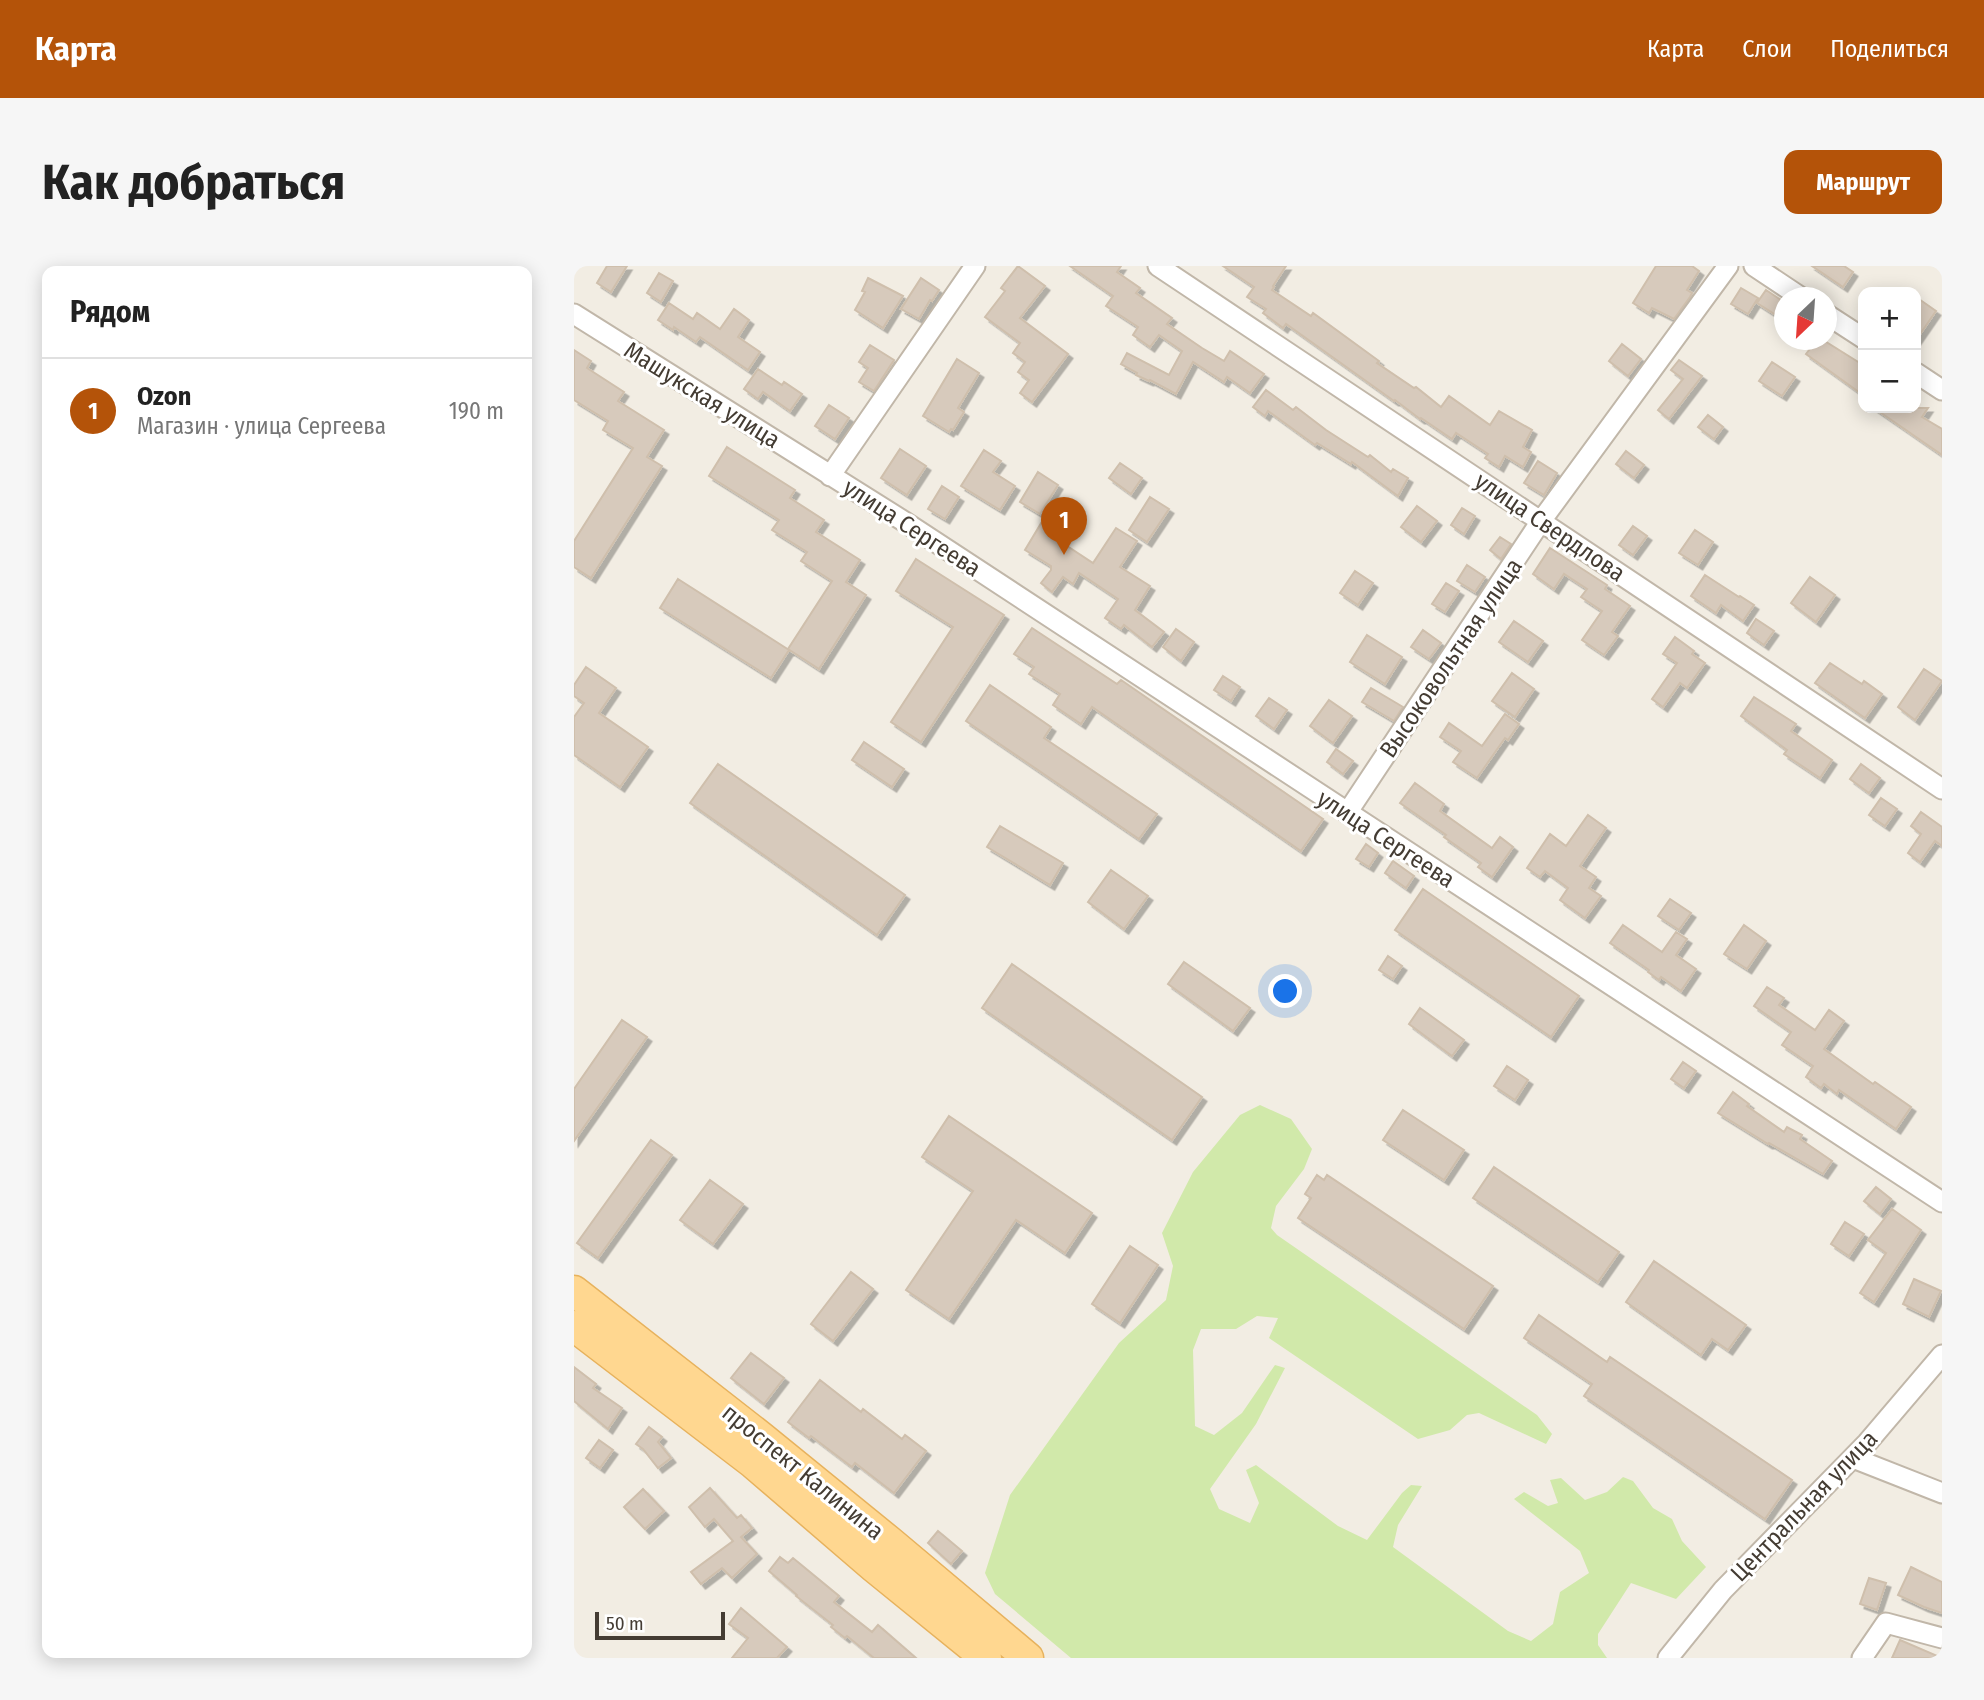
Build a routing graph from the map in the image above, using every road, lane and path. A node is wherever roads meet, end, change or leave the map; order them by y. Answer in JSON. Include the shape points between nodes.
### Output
{"nodes":[{"id":1,"x":975,"y":266,"type":"edge"},
{"id":2,"x":1158,"y":266,"type":"edge"},
{"id":3,"x":1728,"y":266,"type":"edge"},
{"id":4,"x":1754,"y":266,"type":"edge"},
{"id":5,"x":1786,"y":287,"type":"edge"},
{"id":6,"x":574,"y":314,"type":"edge"},
{"id":7,"x":1837,"y":321,"type":"edge"},
{"id":8,"x":1858,"y":335,"type":"edge"},
{"id":9,"x":1921,"y":376,"type":"edge"},
{"id":10,"x":1942,"y":390,"type":"edge"},
{"id":11,"x":830,"y":476,"type":"junction"},
{"id":12,"x":1541,"y":521,"type":"junction"},
{"id":13,"x":1942,"y":789,"type":"edge"},
{"id":14,"x":1347,"y":813,"type":"junction"},
{"id":15,"x":1942,"y":1202,"type":"edge"},
{"id":16,"x":574,"y":1291,"type":"edge"},
{"id":17,"x":574,"y":1326,"type":"edge"},
{"id":18,"x":1942,"y":1355,"type":"edge"},
{"id":19,"x":1853,"y":1458,"type":"junction"},
{"id":20,"x":1942,"y":1493,"type":"edge"},
{"id":21,"x":1942,"y":1637,"type":"edge"},
{"id":22,"x":986,"y":1658,"type":"edge"},
{"id":23,"x":1028,"y":1658,"type":"edge"},
{"id":24,"x":1668,"y":1658,"type":"edge"},
{"id":25,"x":1863,"y":1658,"type":"edge"}],
"edges":[{"from":1,"to":11,"type":"street"},
{"from":2,"to":12,"type":"street","name":"улица Свердлова"},
{"from":3,"to":12,"type":"street","name":"Высоковольтная улица"},
{"from":4,"to":5,"type":"street"},
{"from":6,"to":11,"type":"street","name":"Машукская улица"},
{"from":7,"to":8,"type":"street"},
{"from":9,"to":10,"type":"street"},
{"from":11,"to":14,"type":"street","name":"улица Сергеева"},
{"from":12,"to":13,"type":"street","name":"улица Свердлова"},
{"from":12,"to":14,"type":"street","name":"Высоковольтная улица"},
{"from":14,"to":15,"type":"street","name":"улица Сергеева"},
{"from":16,"to":23,"type":"main road","name":"проспект Калинина","via":[[761,1437]]},
{"from":17,"to":22,"type":"main road","name":"проспект Калинина","via":[[753,1463]]},
{"from":18,"to":19,"type":"street","name":"Центральная улица"},
{"from":19,"to":20,"type":"street"},
{"from":19,"to":24,"type":"street","name":"Центральная улица","via":[[1723,1590]]},
{"from":21,"to":25,"type":"street","via":[[1886,1623]]}]}
